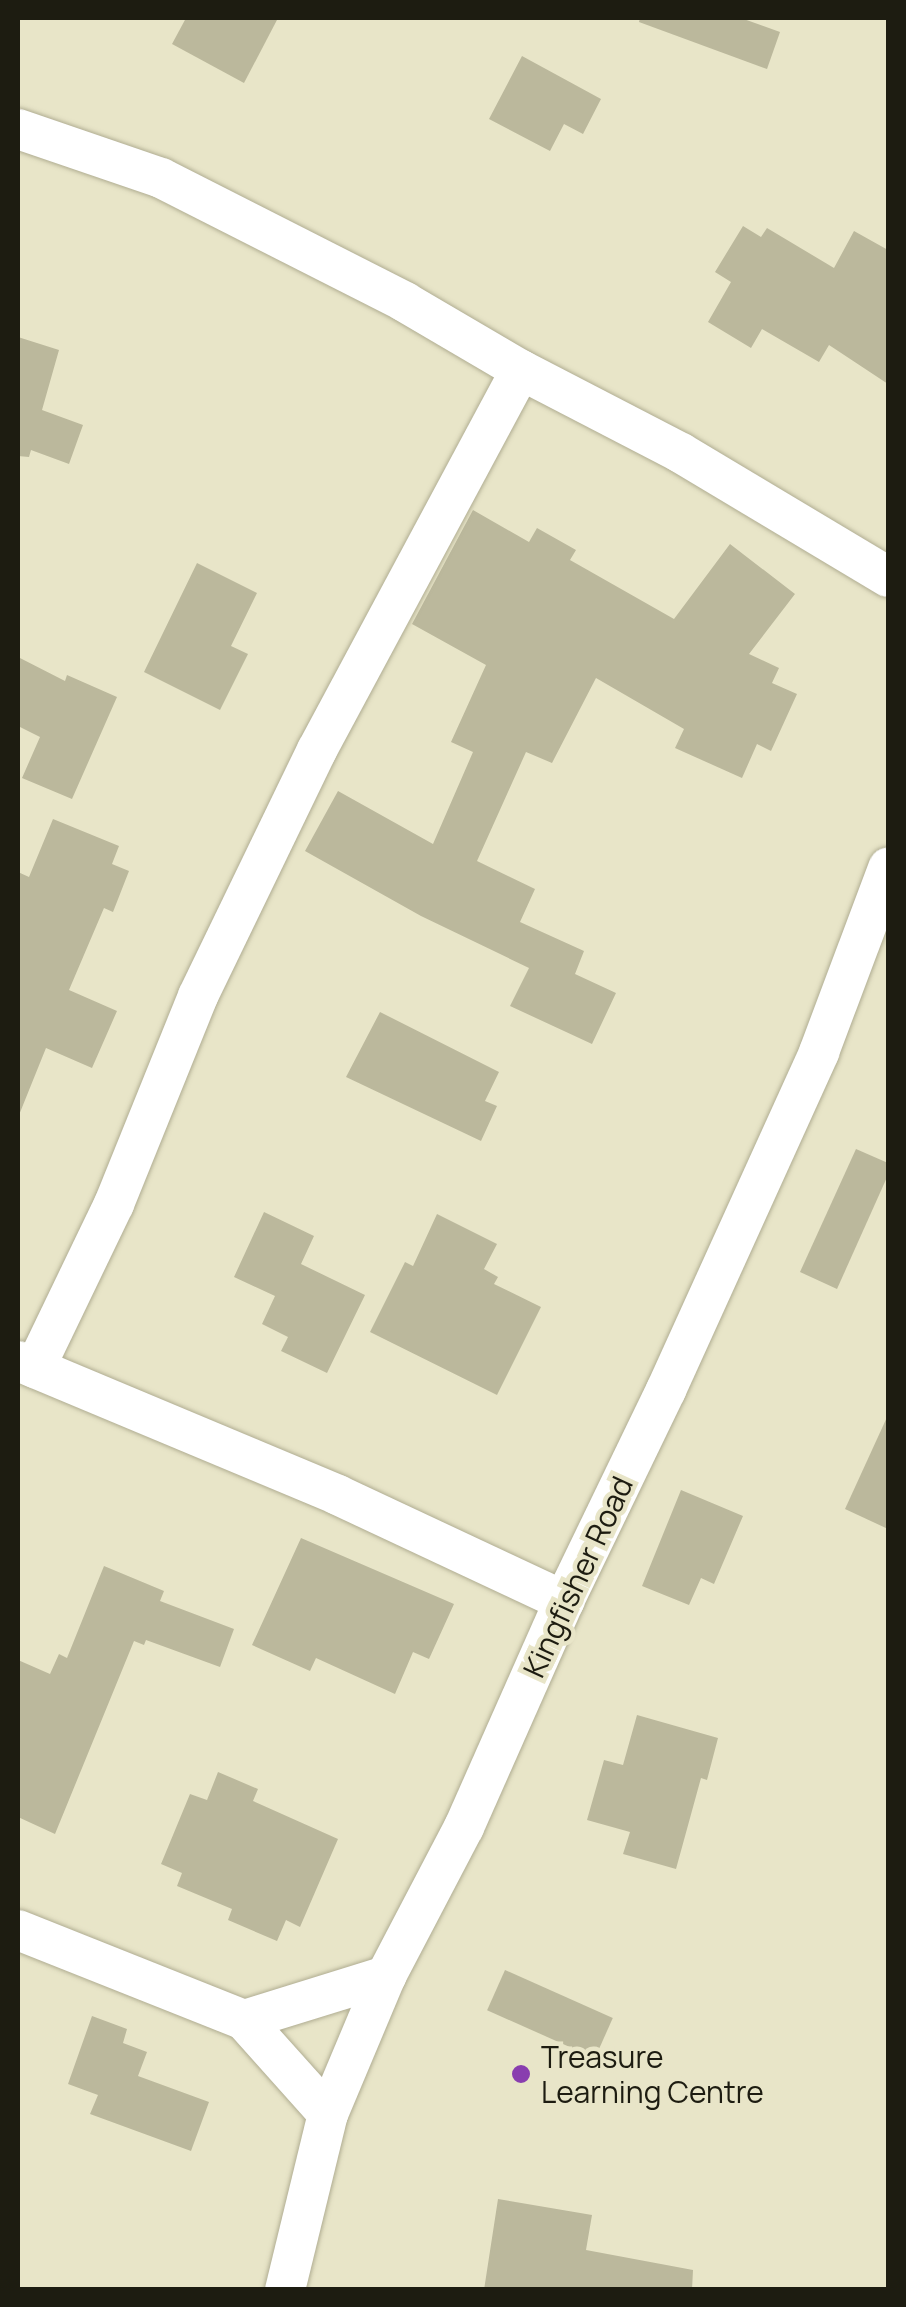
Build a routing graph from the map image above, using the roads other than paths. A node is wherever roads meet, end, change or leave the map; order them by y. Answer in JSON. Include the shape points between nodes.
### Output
{"nodes":[{"id":1,"x":18,"y":129,"type":"edge"},
{"id":2,"x":521,"y":370,"type":"junction"},
{"id":3,"x":888,"y":577,"type":"edge"},
{"id":4,"x":888,"y":868,"type":"edge"},
{"id":5,"x":26,"y":1364,"type":"edge"},
{"id":6,"x":564,"y":1601,"type":"junction"},
{"id":7,"x":18,"y":1930,"type":"edge"},
{"id":8,"x":386,"y":1976,"type":"junction"},
{"id":9,"x":244,"y":2020,"type":"junction"},
{"id":10,"x":328,"y":2114,"type":"junction"},
{"id":11,"x":285,"y":2290,"type":"edge"}],
"edges":[{"from":1,"to":2,"type":"street","via":[[161,178]]},
{"from":2,"to":3,"type":"street","via":[[681,454]]},
{"from":2,"to":5,"type":"street","via":[[317,750],[198,996],[114,1204]]},
{"from":4,"to":6,"type":"street","name":"Kingfisher Road","via":[[818,1052]]},
{"from":5,"to":6,"type":"street","via":[[338,1494]]},
{"from":6,"to":8,"type":"street","name":"Kingfisher Road","via":[[464,1828]]},
{"from":7,"to":9,"type":"street"},
{"from":8,"to":9,"type":"street"},
{"from":8,"to":10,"type":"street","name":"Kingfisher Road"},
{"from":9,"to":10,"type":"street"},
{"from":10,"to":11,"type":"street","name":"Kingfisher Road"}]}
